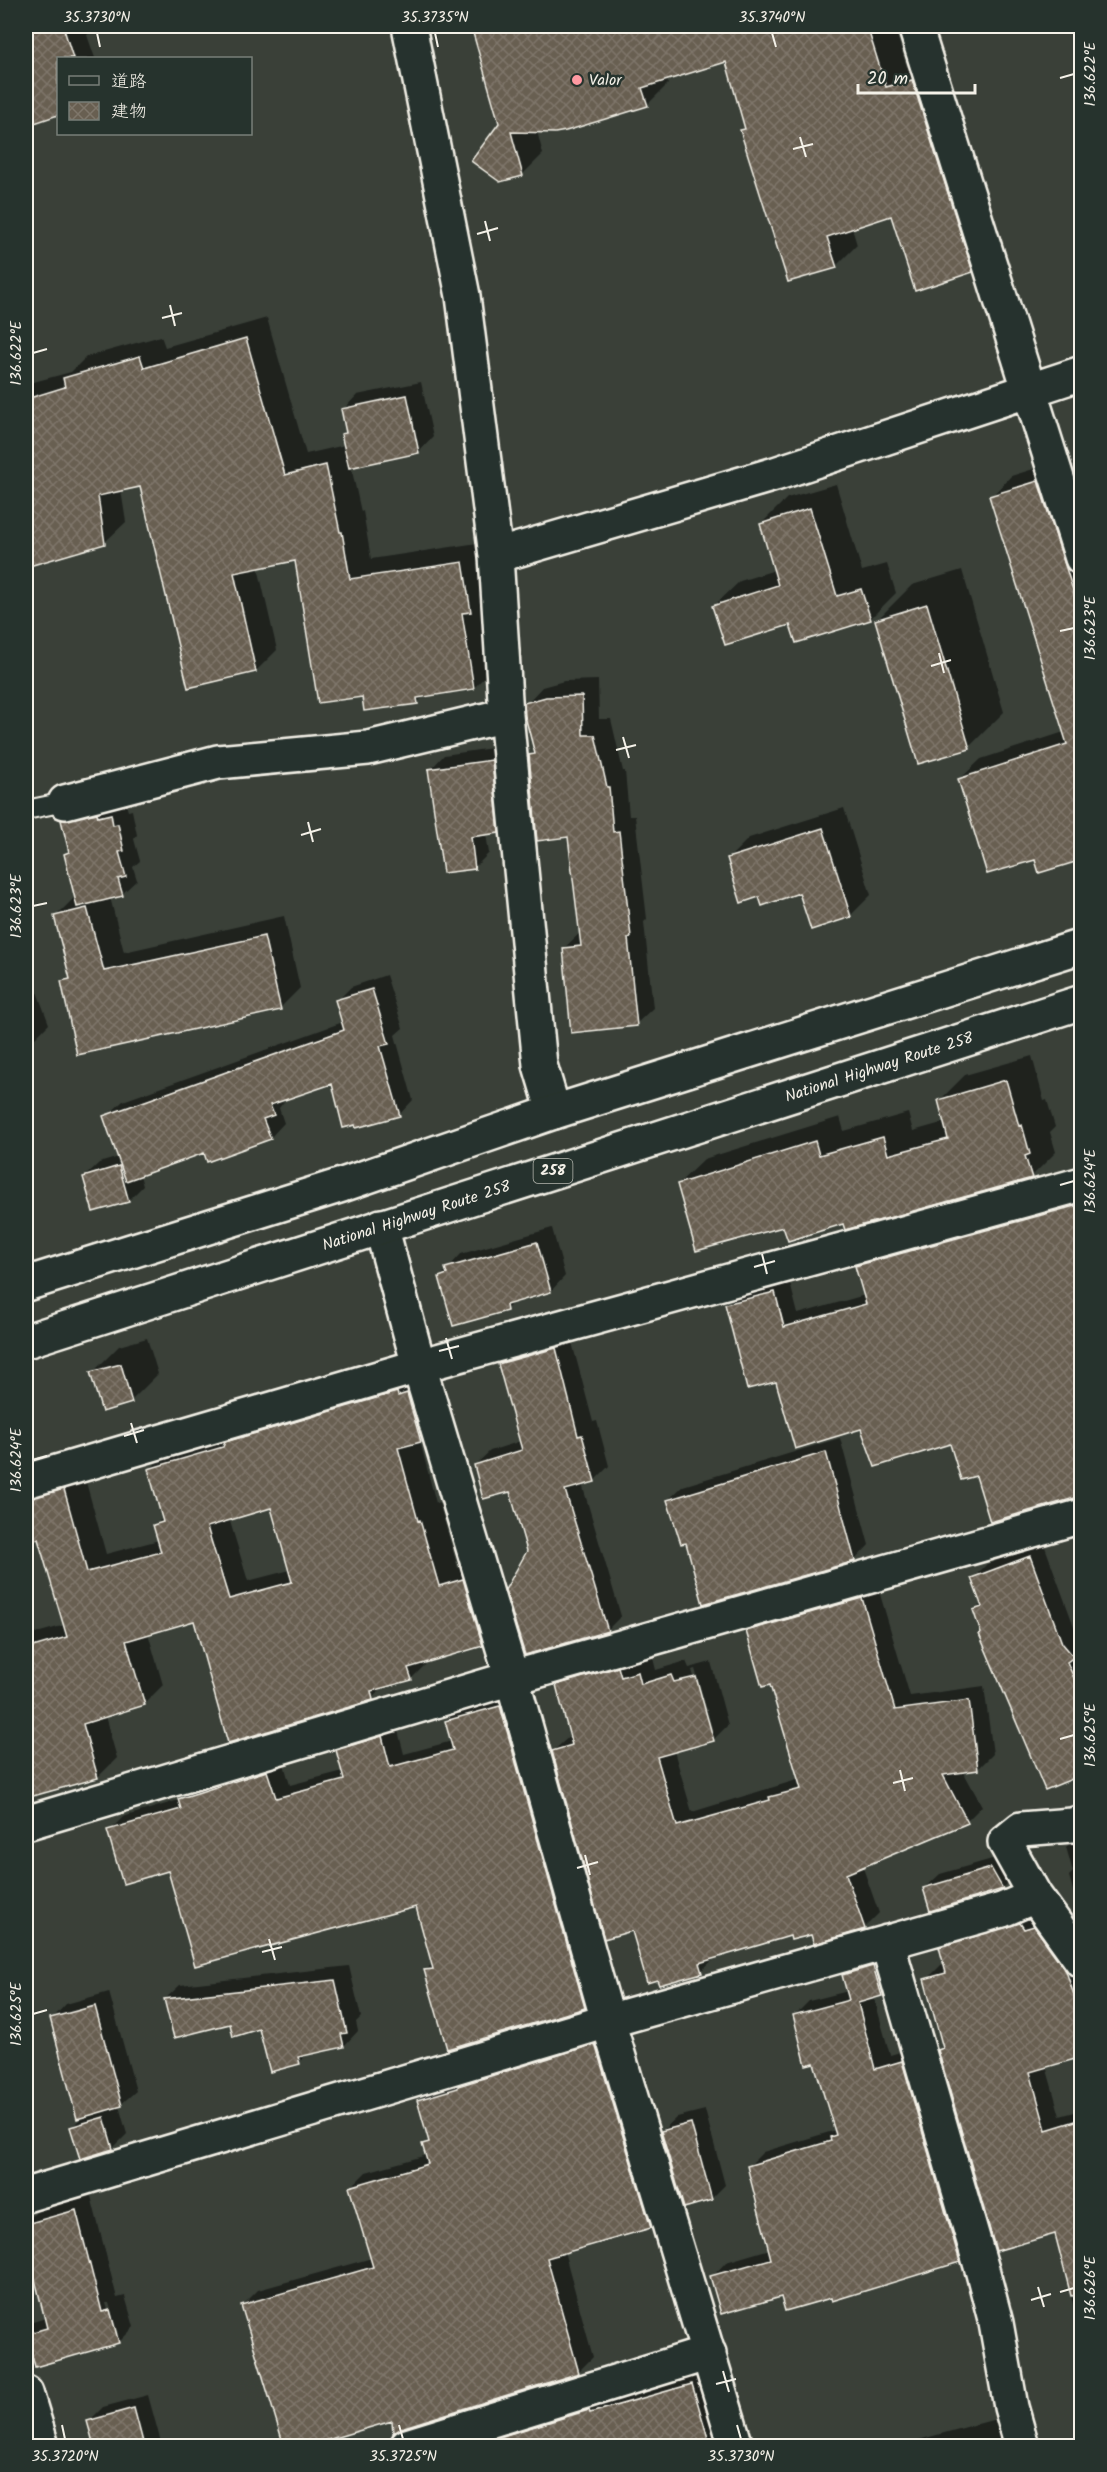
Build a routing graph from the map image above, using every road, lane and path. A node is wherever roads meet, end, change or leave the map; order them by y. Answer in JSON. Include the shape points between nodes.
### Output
{"nodes":[{"id":1,"x":409,"y":26,"type":"edge"},
{"id":2,"x":915,"y":26,"type":"edge"},
{"id":3,"x":1082,"y":373,"type":"edge"},
{"id":4,"x":1029,"y":390,"type":"junction"},
{"id":5,"x":496,"y":556,"type":"junction"},
{"id":6,"x":1082,"y":558,"type":"edge"},
{"id":7,"x":506,"y":715,"type":"junction"},
{"id":8,"x":65,"y":801,"type":"joint"},
{"id":9,"x":26,"y":810,"type":"edge"},
{"id":10,"x":1082,"y":946,"type":"edge"},
{"id":11,"x":1082,"y":1002,"type":"edge"},
{"id":12,"x":554,"y":1112,"type":"junction"},
{"id":13,"x":1082,"y":1184,"type":"edge"},
{"id":14,"x":381,"y":1226,"type":"junction"},
{"id":15,"x":26,"y":1284,"type":"edge"},
{"id":16,"x":26,"y":1341,"type":"edge"},
{"id":17,"x":419,"y":1366,"type":"junction"},
{"id":18,"x":26,"y":1481,"type":"edge"},
{"id":19,"x":1082,"y":1516,"type":"edge"},
{"id":20,"x":512,"y":1678,"type":"junction"},
{"id":21,"x":26,"y":1822,"type":"edge"},
{"id":22,"x":1082,"y":1822,"type":"edge"},
{"id":23,"x":1035,"y":1896,"type":"junction"},
{"id":24,"x":887,"y":1942,"type":"junction"},
{"id":25,"x":1082,"y":1961,"type":"edge"},
{"id":26,"x":608,"y":2021,"type":"junction"},
{"id":27,"x":26,"y":2195,"type":"edge"},
{"id":28,"x":709,"y":2353,"type":"junction"},
{"id":29,"x":26,"y":2393,"type":"edge"},
{"id":30,"x":42,"y":2446,"type":"edge"},
{"id":31,"x":407,"y":2446,"type":"edge"},
{"id":32,"x":736,"y":2446,"type":"edge"},
{"id":33,"x":1022,"y":2446,"type":"edge"}],
"edges":[{"from":1,"to":5,"type":"main road","via":[[463,296]]},
{"from":2,"to":4,"type":"main road"},
{"from":3,"to":4,"type":"main road"},
{"from":4,"to":5,"type":"main road","via":[[775,474]]},
{"from":4,"to":6,"type":"main road"},
{"from":5,"to":7,"type":"main road"},
{"from":7,"to":8,"type":"main road","via":[[368,748],[218,762]]},
{"from":7,"to":12,"type":"main road","via":[[540,1065]]},
{"from":8,"to":9,"type":"lane"},
{"from":10,"to":12,"type":"main road"},
{"from":11,"to":14,"type":"main road","name":"National Highway Route 258","number":"258"},
{"from":12,"to":15,"type":"main road","via":[[342,1185]]},
{"from":13,"to":17,"type":"main road"},
{"from":14,"to":16,"type":"main road","name":"National Highway Route 258","number":"258"},
{"from":14,"to":17,"type":"main road"},
{"from":17,"to":18,"type":"main road"},
{"from":17,"to":20,"type":"main road"},
{"from":19,"to":20,"type":"main road"},
{"from":20,"to":21,"type":"main road"},
{"from":20,"to":26,"type":"main road"},
{"from":22,"to":23,"type":"main road","via":[[1021,1828],[1005,1842]]},
{"from":23,"to":24,"type":"main road","via":[[1002,1911]]},
{"from":23,"to":25,"type":"main road"},
{"from":24,"to":26,"type":"main road"},
{"from":24,"to":33,"type":"main road","via":[[983,2273]]},
{"from":26,"to":27,"type":"main road"},
{"from":26,"to":28,"type":"main road"},
{"from":28,"to":31,"type":"main road"},
{"from":28,"to":32,"type":"main road"},
{"from":29,"to":30,"type":"main road"}]}
